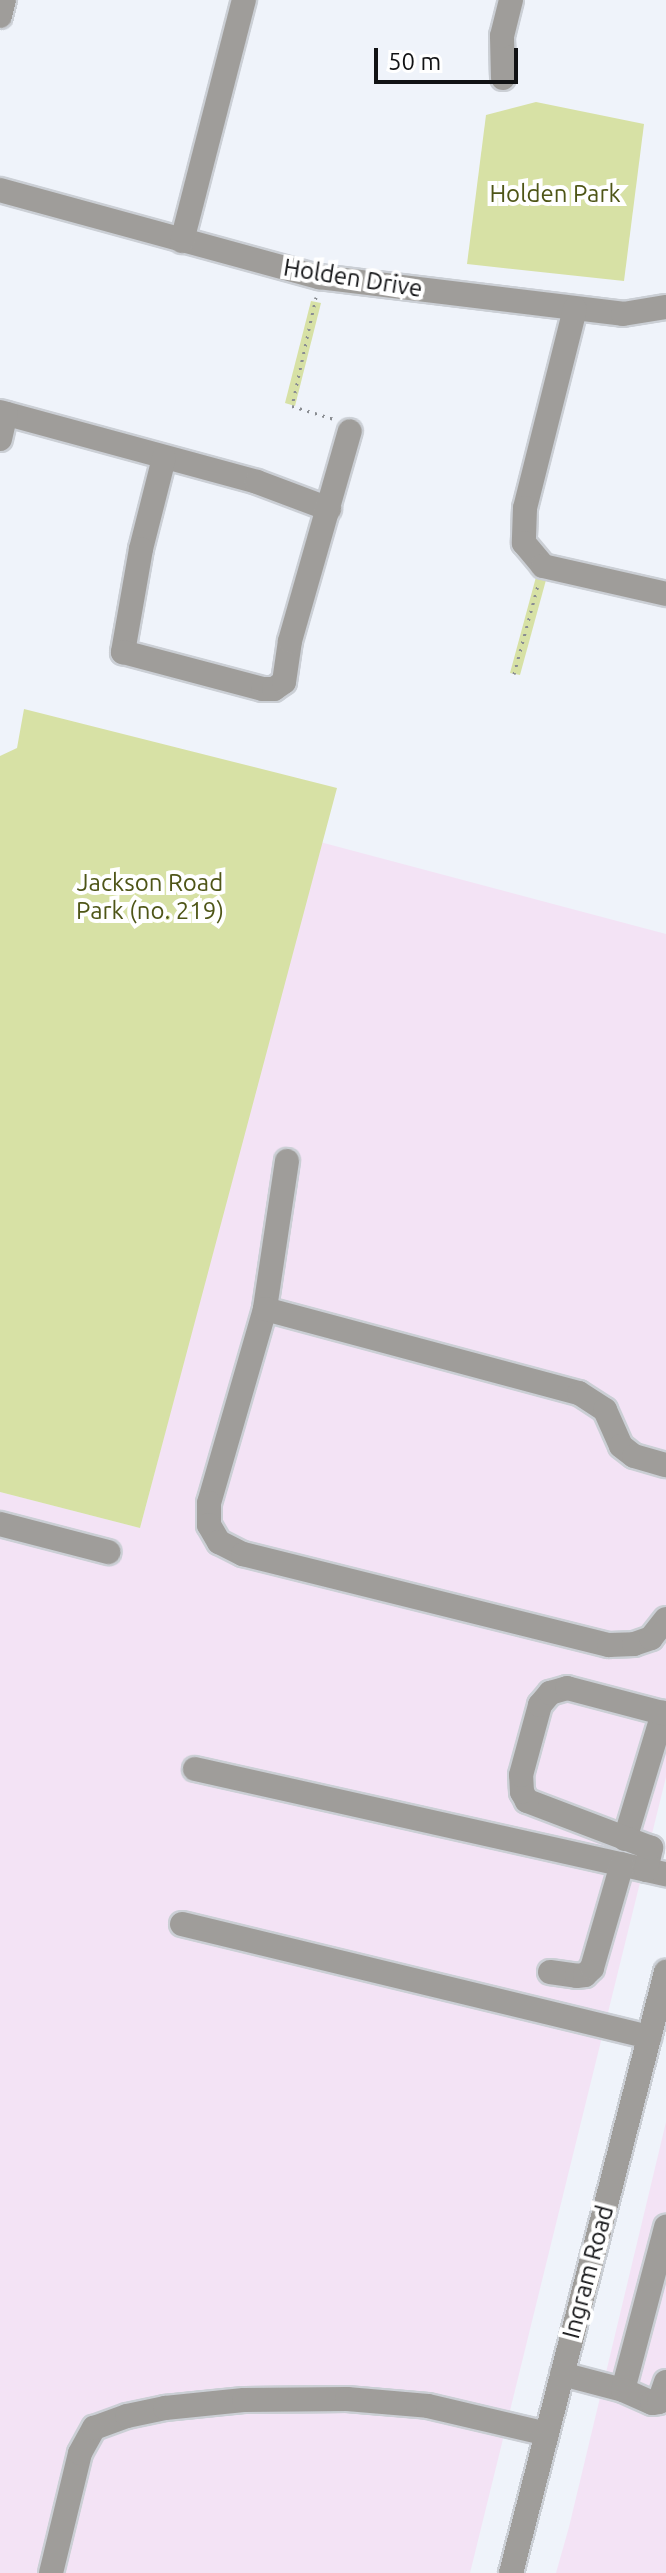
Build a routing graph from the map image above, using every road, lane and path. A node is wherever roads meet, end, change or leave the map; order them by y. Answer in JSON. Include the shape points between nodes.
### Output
{"nodes":[{"id":1,"x":4,"y":0,"type":"edge"},
{"id":2,"x":244,"y":0,"type":"edge"},
{"id":3,"x":511,"y":0,"type":"edge"},
{"id":4,"x":0,"y":16,"type":"edge"},
{"id":5,"x":503,"y":78,"type":"dead end"},
{"id":6,"x":0,"y":190,"type":"edge"},
{"id":7,"x":182,"y":241,"type":"junction"},
{"id":8,"x":319,"y":277,"type":"junction"},
{"id":9,"x":666,"y":307,"type":"edge"},
{"id":10,"x":575,"y":309,"type":"junction"},
{"id":11,"x":3,"y":413,"type":"edge"},
{"id":12,"x":350,"y":431,"type":"joint"},
{"id":13,"x":0,"y":439,"type":"edge"},
{"id":14,"x":164,"y":458,"type":"junction"},
{"id":15,"x":329,"y":509,"type":"junction"},
{"id":16,"x":543,"y":566,"type":"junction"},
{"id":17,"x":666,"y":594,"type":"edge"},
{"id":18,"x":514,"y":674,"type":"dead end"},
{"id":19,"x":287,"y":1161,"type":"dead end"},
{"id":20,"x":265,"y":1309,"type":"junction"},
{"id":21,"x":666,"y":1465,"type":"edge"},
{"id":22,"x":0,"y":1524,"type":"edge"},
{"id":23,"x":108,"y":1552,"type":"dead end"},
{"id":24,"x":666,"y":1619,"type":"edge"},
{"id":25,"x":664,"y":1713,"type":"edge"},
{"id":26,"x":195,"y":1769,"type":"dead end"},
{"id":27,"x":625,"y":1839,"type":"junction"},
{"id":28,"x":657,"y":1861,"type":"edge"},
{"id":29,"x":622,"y":1864,"type":"junction"},
{"id":30,"x":182,"y":1924,"type":"dead end"},
{"id":31,"x":550,"y":1972,"type":"dead end"},
{"id":32,"x":666,"y":1972,"type":"edge"},
{"id":33,"x":650,"y":2037,"type":"junction"},
{"id":34,"x":665,"y":2239,"type":"edge"},
{"id":35,"x":562,"y":2374,"type":"junction"},
{"id":36,"x":666,"y":2382,"type":"edge"},
{"id":37,"x":623,"y":2390,"type":"junction"},
{"id":38,"x":547,"y":2434,"type":"junction"},
{"id":39,"x":51,"y":2573,"type":"edge"},
{"id":40,"x":511,"y":2573,"type":"edge"}],
"edges":[{"from":1,"to":4,"type":"street"},
{"from":2,"to":7,"type":"street"},
{"from":3,"to":5,"type":"street","via":[[502,36]]},
{"from":6,"to":7,"type":"street","name":"Holden Drive"},
{"from":7,"to":8,"type":"street","name":"Holden Drive"},
{"from":8,"to":10,"type":"street","name":"Holden Drive"},
{"from":8,"to":12,"type":"path","via":[[292,406],[338,420]]},
{"from":9,"to":10,"type":"street","name":"Holden Drive","via":[[623,314]]},
{"from":10,"to":16,"type":"street","via":[[525,508],[524,543]]},
{"from":11,"to":13,"type":"street"},
{"from":11,"to":14,"type":"street"},
{"from":12,"to":15,"type":"street"},
{"from":14,"to":15,"type":"street","via":[[257,482]]},
{"from":14,"to":15,"type":"street","via":[[123,652],[274,689],[284,682],[290,641]]},
{"from":16,"to":17,"type":"street"},
{"from":16,"to":18,"type":"path"},
{"from":19,"to":20,"type":"street"},
{"from":20,"to":21,"type":"street","via":[[579,1393],[605,1410],[621,1446],[634,1456]]},
{"from":20,"to":24,"type":"street","via":[[209,1503],[209,1525],[219,1542],[243,1554],[609,1645],[651,1638]]},
{"from":22,"to":23,"type":"street"},
{"from":25,"to":27,"type":"street"},
{"from":25,"to":27,"type":"street","via":[[567,1688],[550,1693],[540,1705],[521,1775],[527,1801]]},
{"from":26,"to":29,"type":"street"},
{"from":27,"to":28,"type":"street"},
{"from":28,"to":29,"type":"street"},
{"from":29,"to":31,"type":"street","via":[[592,1968],[577,1976]]},
{"from":30,"to":33,"type":"street"},
{"from":32,"to":33,"type":"street","name":"Ingram Road"},
{"from":33,"to":35,"type":"street","name":"Ingram Road"},
{"from":34,"to":37,"type":"street"},
{"from":35,"to":37,"type":"street"},
{"from":35,"to":38,"type":"street","name":"Ingram Road"},
{"from":36,"to":37,"type":"street","via":[[659,2402]]},
{"from":38,"to":39,"type":"street","via":[[428,2406],[347,2399],[244,2400],[127,2416],[94,2428],[80,2453]]},
{"from":38,"to":40,"type":"street","name":"Ingram Road"}]}
